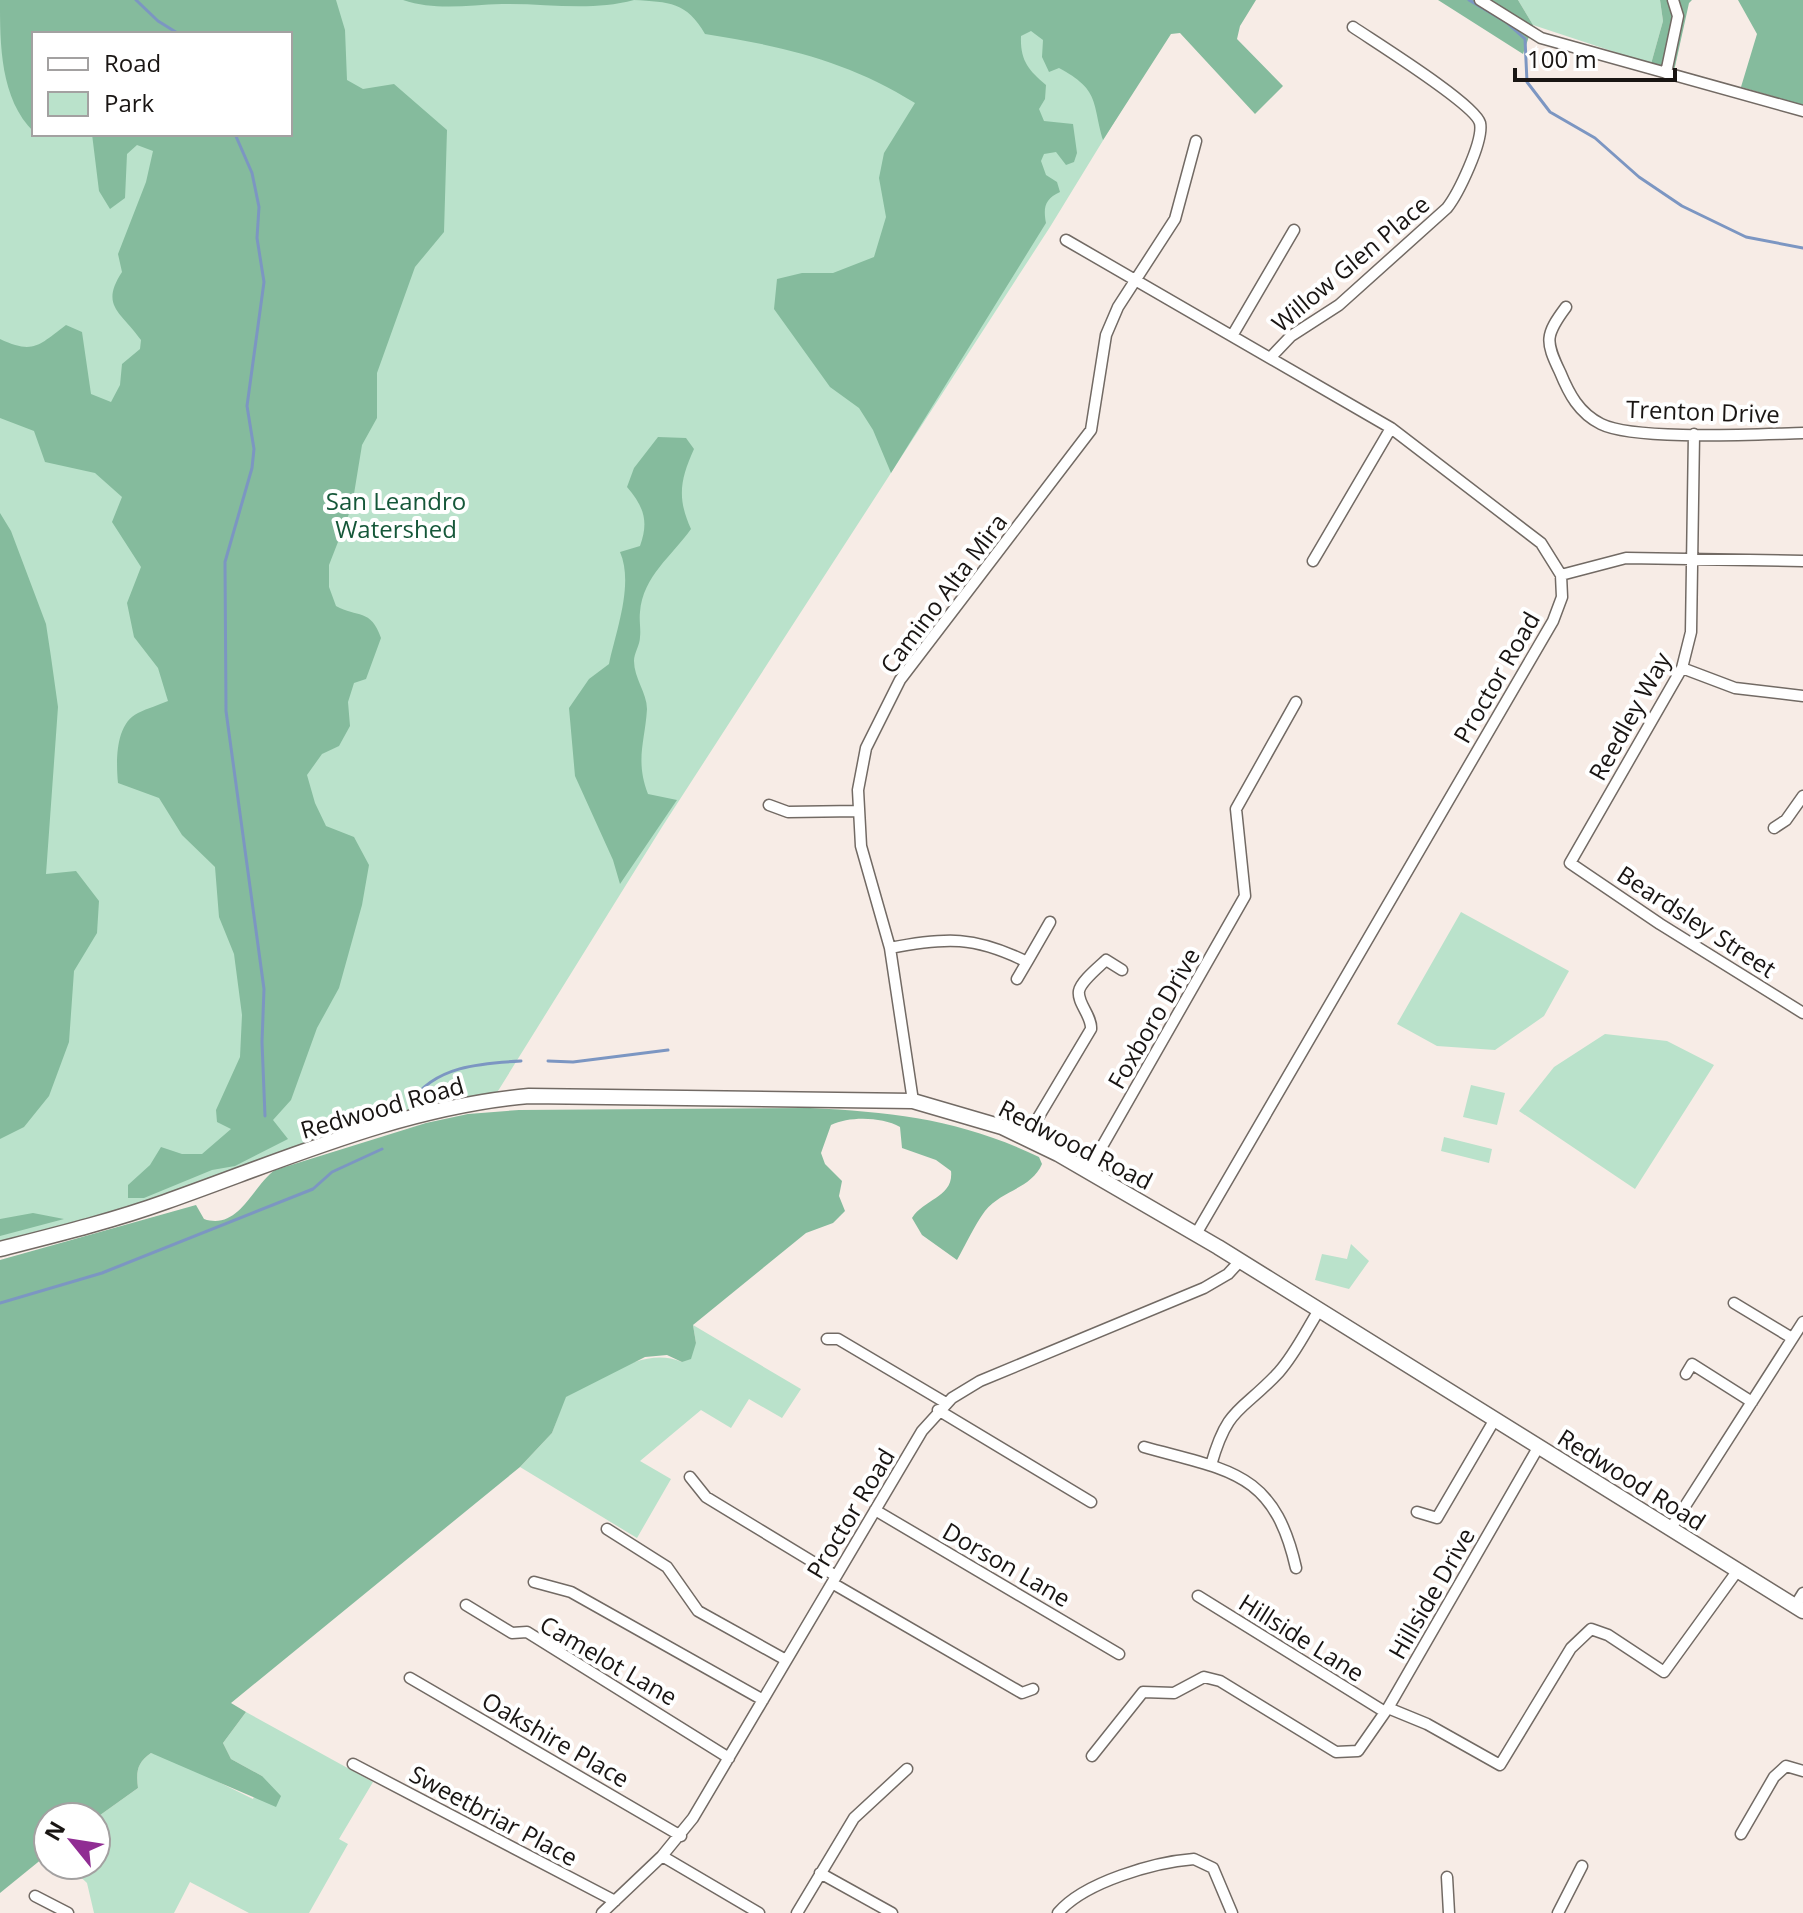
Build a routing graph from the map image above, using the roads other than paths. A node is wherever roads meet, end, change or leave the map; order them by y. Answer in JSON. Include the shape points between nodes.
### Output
{"nodes":[{"id":1,"x":1480,"y":0,"type":"edge"},
{"id":2,"x":1673,"y":0,"type":"edge"},
{"id":3,"x":1353,"y":27,"type":"dead end"},
{"id":4,"x":1666,"y":73,"type":"junction"},
{"id":5,"x":1803,"y":111,"type":"edge"},
{"id":6,"x":1196,"y":141,"type":"dead end"},
{"id":7,"x":1294,"y":230,"type":"dead end"},
{"id":8,"x":1066,"y":240,"type":"dead end"},
{"id":9,"x":1134,"y":282,"type":"junction"},
{"id":10,"x":1566,"y":307,"type":"dead end"},
{"id":11,"x":1232,"y":336,"type":"junction"},
{"id":12,"x":1270,"y":358,"type":"junction"},
{"id":13,"x":1391,"y":428,"type":"junction"},
{"id":14,"x":1803,"y":433,"type":"edge"},
{"id":15,"x":1694,"y":434,"type":"junction"},
{"id":16,"x":1693,"y":560,"type":"junction"},
{"id":17,"x":1313,"y":561,"type":"dead end"},
{"id":18,"x":1803,"y":561,"type":"edge"},
{"id":19,"x":1561,"y":575,"type":"junction"},
{"id":20,"x":1682,"y":668,"type":"junction"},
{"id":21,"x":1803,"y":696,"type":"edge"},
{"id":22,"x":1296,"y":702,"type":"dead end"},
{"id":23,"x":1803,"y":796,"type":"edge"},
{"id":24,"x":769,"y":805,"type":"dead end"},
{"id":25,"x":857,"y":811,"type":"junction"},
{"id":26,"x":1774,"y":828,"type":"dead end"},
{"id":27,"x":1570,"y":863,"type":"joint"},
{"id":28,"x":1050,"y":922,"type":"dead end"},
{"id":29,"x":890,"y":948,"type":"junction"},
{"id":30,"x":1027,"y":962,"type":"junction"},
{"id":31,"x":1122,"y":970,"type":"dead end"},
{"id":32,"x":1017,"y":979,"type":"dead end"},
{"id":33,"x":1803,"y":1013,"type":"edge"},
{"id":34,"x":913,"y":1101,"type":"junction"},
{"id":35,"x":1026,"y":1138,"type":"junction"},
{"id":36,"x":1088,"y":1171,"type":"junction"},
{"id":37,"x":1196,"y":1234,"type":"junction"},
{"id":38,"x":0,"y":1249,"type":"edge"},
{"id":39,"x":1241,"y":1260,"type":"junction"},
{"id":40,"x":1734,"y":1303,"type":"dead end"},
{"id":41,"x":1319,"y":1310,"type":"junction"},
{"id":42,"x":1803,"y":1322,"type":"edge"},
{"id":43,"x":1792,"y":1338,"type":"junction"},
{"id":44,"x":827,"y":1339,"type":"dead end"},
{"id":45,"x":1686,"y":1374,"type":"dead end"},
{"id":46,"x":1752,"y":1402,"type":"junction"},
{"id":47,"x":942,"y":1407,"type":"junction"},
{"id":48,"x":1495,"y":1419,"type":"junction"},
{"id":49,"x":1539,"y":1446,"type":"junction"},
{"id":50,"x":1144,"y":1447,"type":"dead end"},
{"id":51,"x":1211,"y":1465,"type":"junction"},
{"id":52,"x":690,"y":1477,"type":"dead end"},
{"id":53,"x":1091,"y":1502,"type":"dead end"},
{"id":54,"x":875,"y":1510,"type":"junction"},
{"id":55,"x":1417,"y":1512,"type":"dead end"},
{"id":56,"x":1671,"y":1528,"type":"junction"},
{"id":57,"x":607,"y":1529,"type":"dead end"},
{"id":58,"x":1296,"y":1568,"type":"dead end"},
{"id":59,"x":1738,"y":1570,"type":"junction"},
{"id":60,"x":834,"y":1579,"type":"junction"},
{"id":61,"x":534,"y":1582,"type":"dead end"},
{"id":62,"x":1198,"y":1596,"type":"dead end"},
{"id":63,"x":1800,"y":1603,"type":"edge"},
{"id":64,"x":466,"y":1605,"type":"dead end"},
{"id":65,"x":1119,"y":1654,"type":"dead end"},
{"id":66,"x":786,"y":1660,"type":"junction"},
{"id":67,"x":410,"y":1678,"type":"dead end"},
{"id":68,"x":1033,"y":1689,"type":"dead end"},
{"id":69,"x":763,"y":1700,"type":"junction"},
{"id":70,"x":1386,"y":1710,"type":"junction"},
{"id":71,"x":1092,"y":1756,"type":"dead end"},
{"id":72,"x":729,"y":1758,"type":"junction"},
{"id":73,"x":353,"y":1764,"type":"dead end"},
{"id":74,"x":907,"y":1769,"type":"dead end"},
{"id":75,"x":1803,"y":1771,"type":"edge"},
{"id":76,"x":1741,"y":1834,"type":"dead end"},
{"id":77,"x":681,"y":1836,"type":"junction"},
{"id":78,"x":662,"y":1856,"type":"junction"},
{"id":79,"x":1582,"y":1866,"type":"dead end"},
{"id":80,"x":820,"y":1873,"type":"junction"},
{"id":81,"x":1447,"y":1877,"type":"dead end"},
{"id":82,"x":35,"y":1896,"type":"dead end"},
{"id":83,"x":615,"y":1901,"type":"junction"},
{"id":84,"x":68,"y":1913,"type":"edge"},
{"id":85,"x":602,"y":1913,"type":"edge"},
{"id":86,"x":759,"y":1913,"type":"edge"},
{"id":87,"x":797,"y":1913,"type":"edge"},
{"id":88,"x":892,"y":1913,"type":"edge"},
{"id":89,"x":1058,"y":1913,"type":"edge"},
{"id":90,"x":1232,"y":1913,"type":"edge"},
{"id":91,"x":1449,"y":1913,"type":"edge"},
{"id":92,"x":1558,"y":1913,"type":"edge"}],
"edges":[{"from":1,"to":4,"type":"street","via":[[1541,38]]},
{"from":2,"to":4,"type":"street","via":[[1678,16]]},
{"from":3,"to":12,"type":"street","name":"Willow Glen Place","via":[[1474,111],[1481,135],[1447,208],[1339,305],[1291,336]]},
{"from":4,"to":5,"type":"street"},
{"from":6,"to":9,"type":"street","name":"Camino Alta Mira","via":[[1175,219]]},
{"from":7,"to":11,"type":"street"},
{"from":8,"to":9,"type":"street"},
{"from":9,"to":11,"type":"street"},
{"from":9,"to":25,"type":"street","name":"Camino Alta Mira","via":[[1106,335],[1091,430],[884,705],[863,759]]},
{"from":10,"to":15,"type":"street","name":"Trenton Drive","via":[[1548,334],[1548,347],[1572,400],[1586,414],[1624,431]]},
{"from":11,"to":12,"type":"street"},
{"from":12,"to":13,"type":"street"},
{"from":13,"to":17,"type":"street"},
{"from":13,"to":19,"type":"street","via":[[1541,543]]},
{"from":14,"to":15,"type":"street","name":"Trenton Drive"},
{"from":15,"to":16,"type":"street","name":"Reedley Way"},
{"from":16,"to":18,"type":"street"},
{"from":16,"to":19,"type":"street","via":[[1618,559]]},
{"from":16,"to":20,"type":"street","name":"Reedley Way","via":[[1691,632]]},
{"from":19,"to":37,"type":"street","name":"Proctor Road","via":[[1562,597],[1553,621]]},
{"from":20,"to":21,"type":"street","via":[[1735,688]]},
{"from":20,"to":27,"type":"street","name":"Reedley Way"},
{"from":22,"to":36,"type":"street","name":"Foxboro Drive","via":[[1236,809],[1245,896]]},
{"from":23,"to":26,"type":"street"},
{"from":24,"to":25,"type":"street","via":[[788,812]]},
{"from":25,"to":29,"type":"street","name":"Camino Alta Mira","via":[[863,859]]},
{"from":27,"to":33,"type":"street","name":"Beardsley Street"},
{"from":28,"to":30,"type":"street"},
{"from":29,"to":30,"type":"street","via":[[968,940]]},
{"from":29,"to":34,"type":"street","name":"Camino Alta Mira"},
{"from":30,"to":32,"type":"street"},
{"from":31,"to":35,"type":"street","via":[[1106,960],[1080,987],[1091,1029]]},
{"from":34,"to":35,"type":"main road","name":"Redwood Road"},
{"from":34,"to":38,"type":"main road","name":"Redwood Road","via":[[493,1099],[408,1117],[161,1204]]},
{"from":35,"to":36,"type":"main road","name":"Redwood Road"},
{"from":36,"to":37,"type":"main road","name":"Redwood Road"},
{"from":37,"to":39,"type":"main road","name":"Redwood Road"},
{"from":39,"to":41,"type":"main road","name":"Redwood Road"},
{"from":39,"to":47,"type":"street","name":"Proctor Road","via":[[1204,1288],[980,1381]]},
{"from":40,"to":43,"type":"street"},
{"from":41,"to":48,"type":"main road","name":"Redwood Road"},
{"from":41,"to":51,"type":"street","via":[[1284,1367],[1227,1421]]},
{"from":42,"to":43,"type":"street"},
{"from":43,"to":46,"type":"street"},
{"from":44,"to":47,"type":"street","via":[[838,1339]]},
{"from":45,"to":46,"type":"street","via":[[1692,1364]]},
{"from":46,"to":56,"type":"street"},
{"from":47,"to":53,"type":"street"},
{"from":47,"to":54,"type":"street","name":"Proctor Road"},
{"from":48,"to":49,"type":"main road","name":"Redwood Road"},
{"from":48,"to":55,"type":"street","via":[[1437,1518]]},
{"from":49,"to":56,"type":"main road","name":"Redwood Road"},
{"from":49,"to":70,"type":"street","name":"Hillside Drive"},
{"from":50,"to":51,"type":"street"},
{"from":51,"to":58,"type":"street","via":[[1245,1481],[1272,1505],[1285,1525]]},
{"from":52,"to":60,"type":"street","via":[[706,1497]]},
{"from":54,"to":60,"type":"street","name":"Proctor Road"},
{"from":54,"to":65,"type":"street","name":"Dorson Lane"},
{"from":56,"to":59,"type":"main road","name":"Redwood Road"},
{"from":57,"to":66,"type":"street","via":[[667,1567],[698,1611]]},
{"from":59,"to":63,"type":"main road","name":"Redwood Road"},
{"from":59,"to":70,"type":"street","name":"Hillside Lane","via":[[1664,1672],[1591,1629],[1571,1648],[1500,1765],[1427,1724]]},
{"from":60,"to":66,"type":"street","name":"Proctor Road"},
{"from":60,"to":68,"type":"street","via":[[1022,1693]]},
{"from":61,"to":69,"type":"street","via":[[571,1592]]},
{"from":62,"to":70,"type":"street","name":"Hillside Lane"},
{"from":64,"to":72,"type":"street","name":"Camelot Lane","via":[[512,1633],[527,1632]]},
{"from":66,"to":69,"type":"street","name":"Proctor Road"},
{"from":67,"to":77,"type":"street","name":"Oakshire Place"},
{"from":69,"to":72,"type":"street","name":"Proctor Road"},
{"from":70,"to":71,"type":"street","name":"Hillside Drive","via":[[1363,1745],[1351,1754],[1336,1752],[1220,1681],[1204,1677],[1174,1693],[1143,1692]]},
{"from":72,"to":77,"type":"street","name":"Proctor Road"},
{"from":73,"to":83,"type":"street","name":"Sweetbriar Place"},
{"from":74,"to":80,"type":"street","via":[[854,1818]]},
{"from":75,"to":76,"type":"street","via":[[1786,1766],[1774,1777]]},
{"from":77,"to":78,"type":"street","name":"Proctor Road"},
{"from":78,"to":83,"type":"street","name":"Proctor Road"},
{"from":78,"to":86,"type":"street"},
{"from":79,"to":92,"type":"street"},
{"from":80,"to":87,"type":"street"},
{"from":80,"to":88,"type":"street"},
{"from":81,"to":91,"type":"street"},
{"from":82,"to":84,"type":"street"},
{"from":83,"to":85,"type":"street","name":"Proctor Road"},
{"from":89,"to":90,"type":"street","via":[[1097,1885],[1194,1859],[1213,1868]]}]}
